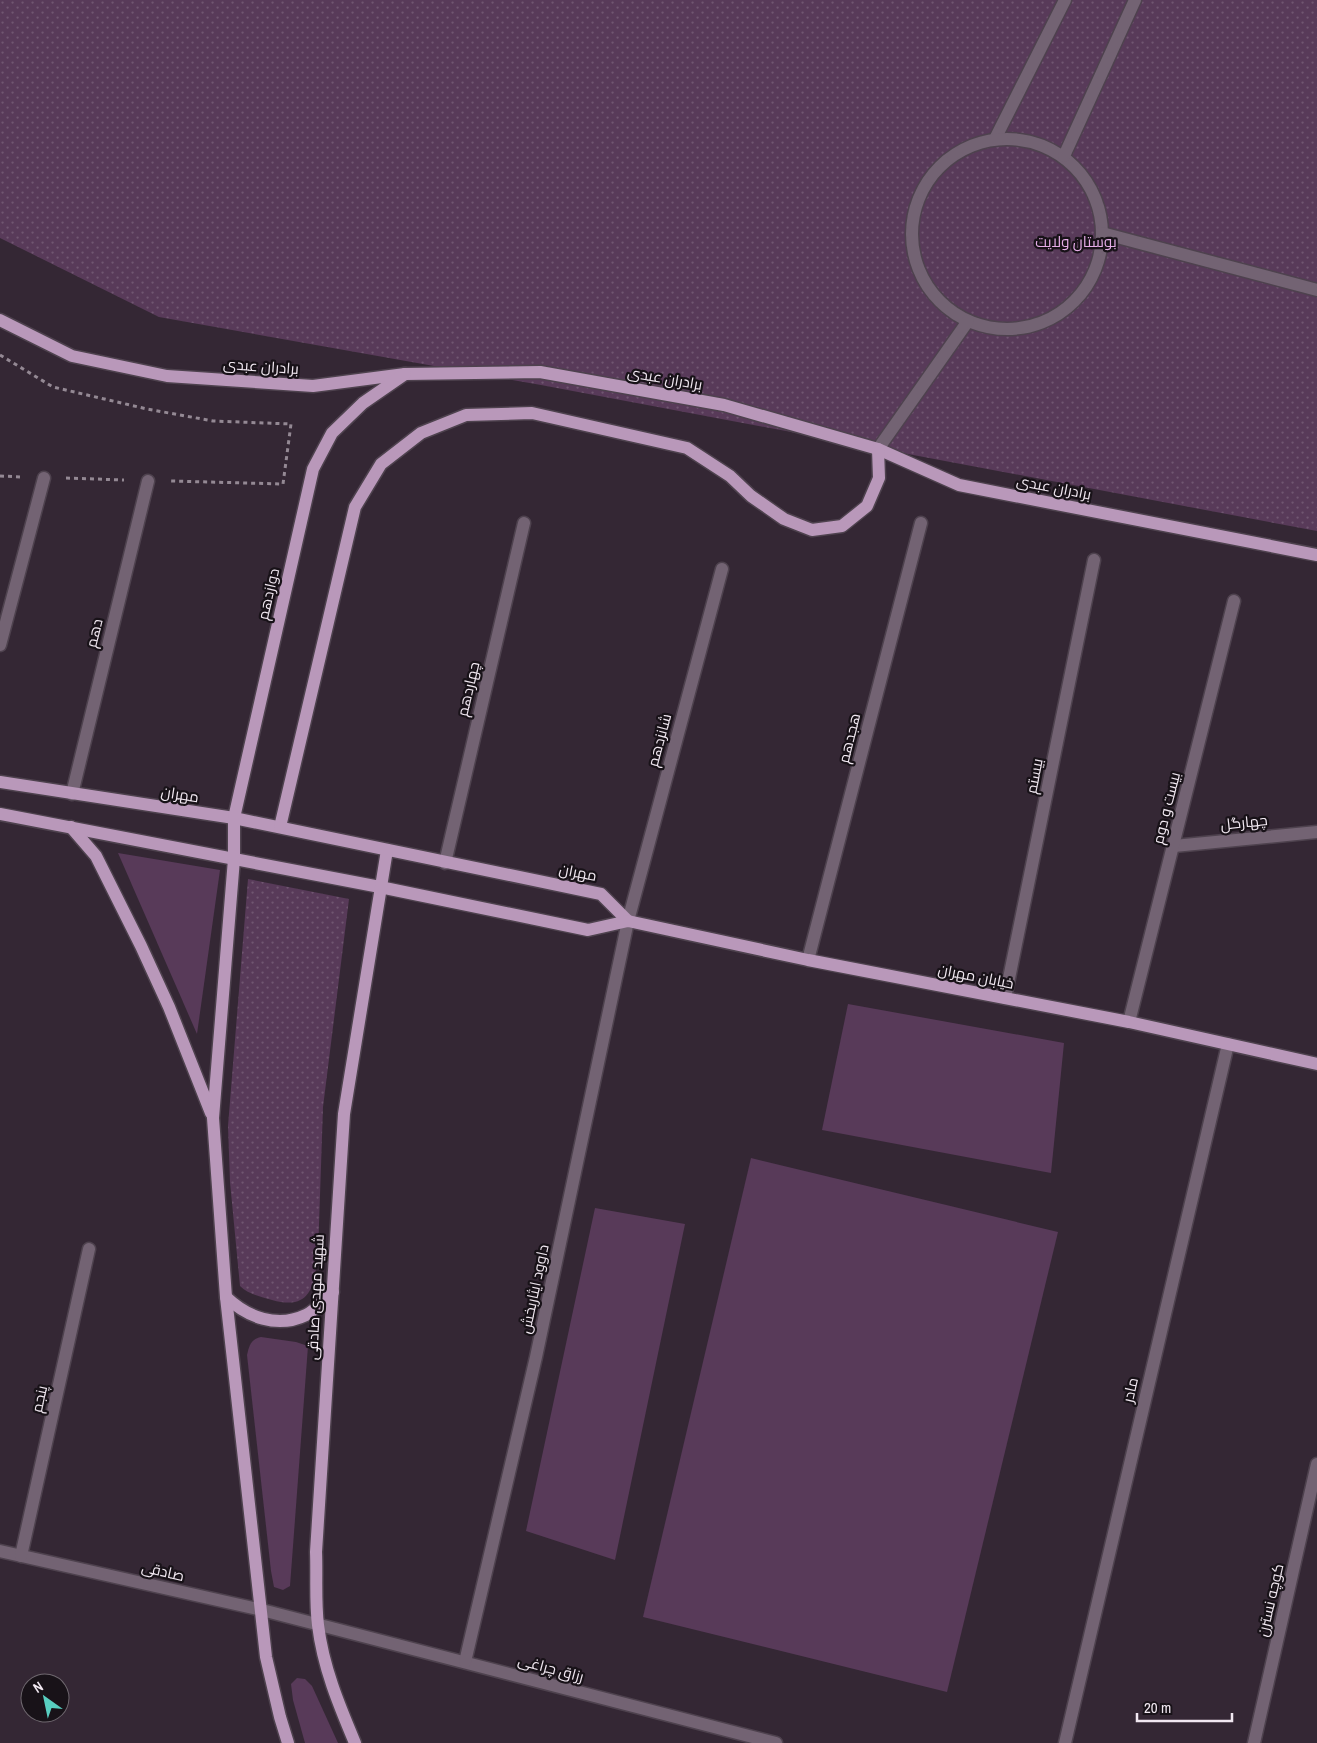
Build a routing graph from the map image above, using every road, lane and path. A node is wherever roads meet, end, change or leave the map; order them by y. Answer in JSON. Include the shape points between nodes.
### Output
{"nodes":[{"id":1,"x":1065,"y":0,"type":"edge"},
{"id":2,"x":1135,"y":0,"type":"edge"},
{"id":3,"x":996,"y":139,"type":"junction"},
{"id":4,"x":1064,"y":156,"type":"junction"},
{"id":5,"x":1102,"y":233,"type":"junction"},
{"id":6,"x":1317,"y":290,"type":"edge"},
{"id":7,"x":0,"y":320,"type":"edge"},
{"id":8,"x":968,"y":321,"type":"junction"},
{"id":9,"x":0,"y":355,"type":"edge"},
{"id":10,"x":405,"y":374,"type":"junction"},
{"id":11,"x":878,"y":449,"type":"junction"},
{"id":12,"x":0,"y":476,"type":"edge"},
{"id":13,"x":44,"y":478,"type":"junction"},
{"id":14,"x":148,"y":481,"type":"junction"},
{"id":15,"x":524,"y":523,"type":"dead end"},
{"id":16,"x":921,"y":523,"type":"dead end"},
{"id":17,"x":1317,"y":555,"type":"edge"},
{"id":18,"x":1094,"y":560,"type":"dead end"},
{"id":19,"x":722,"y":568,"type":"dead end"},
{"id":20,"x":1234,"y":601,"type":"dead end"},
{"id":21,"x":0,"y":645,"type":"edge"},
{"id":22,"x":0,"y":782,"type":"edge"},
{"id":23,"x":72,"y":794,"type":"junction"},
{"id":24,"x":0,"y":814,"type":"edge"},
{"id":25,"x":234,"y":818,"type":"junction"},
{"id":26,"x":71,"y":827,"type":"junction"},
{"id":27,"x":280,"y":827,"type":"junction"},
{"id":28,"x":1317,"y":832,"type":"edge"},
{"id":29,"x":1174,"y":846,"type":"junction"},
{"id":30,"x":387,"y":850,"type":"junction"},
{"id":31,"x":234,"y":859,"type":"junction"},
{"id":32,"x":445,"y":863,"type":"junction"},
{"id":33,"x":380,"y":887,"type":"junction"},
{"id":34,"x":628,"y":921,"type":"junction"},
{"id":35,"x":808,"y":960,"type":"junction"},
{"id":36,"x":1005,"y":998,"type":"junction"},
{"id":37,"x":1129,"y":1022,"type":"junction"},
{"id":38,"x":1228,"y":1044,"type":"junction"},
{"id":39,"x":1317,"y":1064,"type":"edge"},
{"id":40,"x":213,"y":1118,"type":"junction"},
{"id":41,"x":89,"y":1249,"type":"dead end"},
{"id":42,"x":333,"y":1292,"type":"junction"},
{"id":43,"x":226,"y":1297,"type":"junction"},
{"id":44,"x":1317,"y":1464,"type":"edge"},
{"id":45,"x":0,"y":1550,"type":"edge"},
{"id":46,"x":21,"y":1556,"type":"junction"},
{"id":47,"x":262,"y":1610,"type":"junction"},
{"id":48,"x":318,"y":1624,"type":"junction"},
{"id":49,"x":465,"y":1662,"type":"junction"},
{"id":50,"x":288,"y":1743,"type":"edge"},
{"id":51,"x":355,"y":1743,"type":"edge"},
{"id":52,"x":776,"y":1743,"type":"edge"},
{"id":53,"x":1064,"y":1743,"type":"edge"},
{"id":54,"x":1254,"y":1743,"type":"edge"}],
"edges":[{"from":1,"to":3,"type":"street"},
{"from":2,"to":4,"type":"street"},
{"from":3,"to":4,"type":"street","via":[[1027,140]]},
{"from":3,"to":8,"type":"street","via":[[964,148],[939,166],[921,191],[912,220],[913,251],[923,280],[942,304]]},
{"from":4,"to":5,"type":"street","via":[[1081,174],[1097,201]]},
{"from":5,"to":6,"type":"street"},
{"from":5,"to":8,"type":"street","via":[[1097,264],[1082,293],[1057,314],[1028,326],[997,329]]},
{"from":7,"to":10,"type":"main road","name":"برادران عبدی","via":[[72,356],[167,376],[313,386]]},
{"from":8,"to":11,"type":"street"},
{"from":9,"to":14,"type":"path","via":[[53,387],[213,421],[291,424],[283,484]]},
{"from":10,"to":11,"type":"main road","name":"برادران عبدی","via":[[540,372],[724,405]]},
{"from":10,"to":25,"type":"main road","name":"دوازدهم","via":[[363,403],[332,433],[312,468]]},
{"from":11,"to":17,"type":"main road","name":"برادران عبدی","via":[[959,485]]},
{"from":11,"to":27,"type":"main road","via":[[879,478],[867,506],[842,526],[812,530],[784,519],[751,496],[730,476],[687,448],[532,413],[466,415],[421,433],[381,464],[355,507]]},
{"from":12,"to":13,"type":"path"},
{"from":13,"to":14,"type":"path"},
{"from":13,"to":21,"type":"street"},
{"from":14,"to":23,"type":"street","name":"دهم"},
{"from":15,"to":32,"type":"street","name":"چهاردهم"},
{"from":16,"to":35,"type":"street","name":"هجدهم"},
{"from":18,"to":36,"type":"street","name":"بیستم"},
{"from":19,"to":34,"type":"street","name":"شانزدهم"},
{"from":20,"to":29,"type":"street","name":"بیست و دوم"},
{"from":22,"to":23,"type":"main road","name":"مهران"},
{"from":23,"to":25,"type":"main road","name":"مهران"},
{"from":24,"to":26,"type":"main road"},
{"from":25,"to":27,"type":"main road","name":"مهران"},
{"from":25,"to":31,"type":"main road","name":"دوازدهم"},
{"from":26,"to":31,"type":"main road"},
{"from":26,"to":40,"type":"main road","via":[[96,856],[137,938],[169,1007]]},
{"from":27,"to":30,"type":"main road","name":"مهران"},
{"from":28,"to":29,"type":"street","name":"چهارگل"},
{"from":29,"to":37,"type":"street","name":"بیست و دوم"},
{"from":30,"to":32,"type":"main road","name":"مهران"},
{"from":30,"to":33,"type":"main road","name":"شهید مهدی صادقی"},
{"from":31,"to":33,"type":"main road"},
{"from":31,"to":40,"type":"main road"},
{"from":32,"to":34,"type":"main road","name":"مهران","via":[[601,894]]},
{"from":33,"to":34,"type":"main road","via":[[588,930]]},
{"from":33,"to":42,"type":"main road","name":"شهید مهدی صادقی","via":[[344,1114]]},
{"from":34,"to":35,"type":"main road","name":"خیابان مهران"},
{"from":34,"to":49,"type":"street","name":"داوود ایثاربخش","via":[[536,1357]]},
{"from":35,"to":36,"type":"main road","name":"خیابان مهران"},
{"from":36,"to":37,"type":"main road","name":"خیابان مهران"},
{"from":37,"to":38,"type":"main road","name":"خیابان مهران"},
{"from":38,"to":39,"type":"main road","name":"خیابان مهران"},
{"from":38,"to":53,"type":"street","name":"مادر"},
{"from":40,"to":43,"type":"main road"},
{"from":41,"to":46,"type":"street","name":"پنجم"},
{"from":42,"to":43,"type":"main road","via":[[306,1315],[280,1322],[254,1316],[239,1309]]},
{"from":42,"to":48,"type":"main road","name":"شهید مهدی صادقی","via":[[316,1552]]},
{"from":43,"to":47,"type":"main road"},
{"from":44,"to":54,"type":"street","name":"کوچه نسترن"},
{"from":45,"to":46,"type":"street","name":"صادقی"},
{"from":46,"to":47,"type":"street","name":"صادقی"},
{"from":47,"to":48,"type":"street","name":"صادقی"},
{"from":47,"to":50,"type":"main road","via":[[266,1657]]},
{"from":48,"to":49,"type":"street","name":"رزاق چراغی"},
{"from":48,"to":51,"type":"main road","name":"شهید مهدی صادقی","via":[[337,1700]]},
{"from":49,"to":52,"type":"street","name":"رزاق چراغی"}]}
